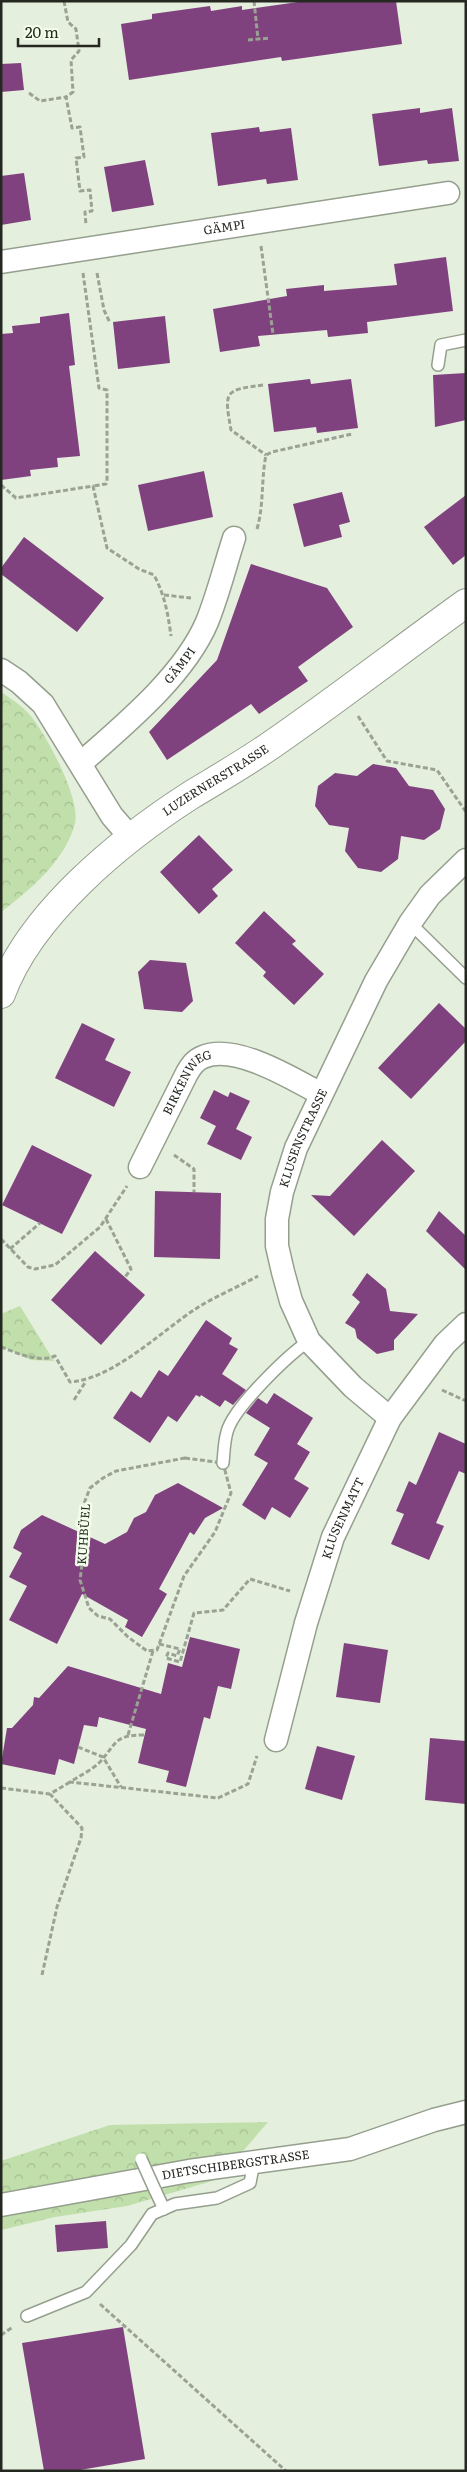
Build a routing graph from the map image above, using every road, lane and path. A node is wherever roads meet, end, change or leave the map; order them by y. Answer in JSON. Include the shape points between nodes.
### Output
{"nodes":[{"id":1,"x":64,"y":1,"type":"edge"},
{"id":2,"x":254,"y":1,"type":"edge"},
{"id":3,"x":270,"y":38,"type":"dead end"},
{"id":4,"x":258,"y":39,"type":"junction"},
{"id":5,"x":248,"y":40,"type":"dead end"},
{"id":6,"x":29,"y":93,"type":"dead end"},
{"id":7,"x":66,"y":97,"type":"junction"},
{"id":8,"x":448,"y":193,"type":"dead end"},
{"id":9,"x":243,"y":225,"type":"junction"},
{"id":10,"x":91,"y":255,"type":"junction"},
{"id":11,"x":1,"y":262,"type":"edge"},
{"id":12,"x":110,"y":323,"type":"dead end"},
{"id":13,"x":273,"y":334,"type":"dead end"},
{"id":14,"x":466,"y":340,"type":"edge"},
{"id":15,"x":438,"y":365,"type":"dead end"},
{"id":16,"x":263,"y":385,"type":"dead end"},
{"id":17,"x":352,"y":434,"type":"dead end"},
{"id":18,"x":266,"y":455,"type":"junction"},
{"id":19,"x":1,"y":486,"type":"edge"},
{"id":20,"x":93,"y":486,"type":"junction"},
{"id":21,"x":234,"y":538,"type":"joint"},
{"id":22,"x":466,"y":602,"type":"edge"},
{"id":23,"x":1,"y":670,"type":"edge"},
{"id":24,"x":176,"y":672,"type":"junction"},
{"id":25,"x":357,"y":715,"type":"dead end"},
{"id":26,"x":80,"y":763,"type":"junction"},
{"id":27,"x":466,"y":812,"type":"edge"},
{"id":28,"x":131,"y":838,"type":"junction"},
{"id":29,"x":466,"y":860,"type":"edge"},
{"id":30,"x":410,"y":924,"type":"junction"},
{"id":31,"x":466,"y":978,"type":"edge"},
{"id":32,"x":1,"y":994,"type":"edge"},
{"id":33,"x":321,"y":1094,"type":"junction"},
{"id":34,"x":151,"y":1144,"type":"junction"},
{"id":35,"x":140,"y":1167,"type":"joint"},
{"id":36,"x":194,"y":1192,"type":"dead end"},
{"id":37,"x":106,"y":1219,"type":"junction"},
{"id":38,"x":40,"y":1223,"type":"dead end"},
{"id":39,"x":1,"y":1239,"type":"edge"},
{"id":40,"x":10,"y":1249,"type":"junction"},
{"id":41,"x":266,"y":1273,"type":"dead end"},
{"id":42,"x":125,"y":1277,"type":"dead end"},
{"id":43,"x":466,"y":1324,"type":"edge"},
{"id":44,"x":310,"y":1341,"type":"junction"},
{"id":45,"x":1,"y":1347,"type":"edge"},
{"id":46,"x":86,"y":1381,"type":"junction"},
{"id":47,"x":439,"y":1389,"type":"dead end"},
{"id":48,"x":74,"y":1400,"type":"dead end"},
{"id":49,"x":466,"y":1401,"type":"edge"},
{"id":50,"x":390,"y":1418,"type":"junction"},
{"id":51,"x":223,"y":1463,"type":"junction"},
{"id":52,"x":292,"y":1591,"type":"dead end"},
{"id":53,"x":159,"y":1644,"type":"junction"},
{"id":54,"x":153,"y":1651,"type":"junction"},
{"id":55,"x":128,"y":1735,"type":"junction"},
{"id":56,"x":144,"y":1735,"type":"dead end"},
{"id":57,"x":267,"y":1746,"type":"joint"},
{"id":58,"x":78,"y":1747,"type":"dead end"},
{"id":59,"x":103,"y":1757,"type":"junction"},
{"id":60,"x":70,"y":1782,"type":"junction"},
{"id":61,"x":1,"y":1788,"type":"edge"},
{"id":62,"x":122,"y":1788,"type":"junction"},
{"id":63,"x":50,"y":1794,"type":"junction"},
{"id":64,"x":42,"y":1975,"type":"dead end"},
{"id":65,"x":466,"y":2112,"type":"edge"},
{"id":66,"x":141,"y":2159,"type":"dead end"},
{"id":67,"x":254,"y":2162,"type":"junction"},
{"id":68,"x":1,"y":2205,"type":"edge"},
{"id":69,"x":164,"y":2209,"type":"junction"},
{"id":70,"x":86,"y":2292,"type":"junction"},
{"id":71,"x":27,"y":2316,"type":"dead end"},
{"id":72,"x":286,"y":2471,"type":"edge"}],
"edges":[{"from":1,"to":7,"type":"path","via":[[68,22],[76,29],[79,51],[71,60],[73,92]]},
{"from":2,"to":4,"type":"path"},
{"from":3,"to":4,"type":"path"},
{"from":4,"to":5,"type":"path"},
{"from":6,"to":7,"type":"path","via":[[40,101]]},
{"from":7,"to":10,"type":"path","via":[[72,128],[80,127],[84,157],[76,158],[80,191],[90,190],[92,211],[85,212],[87,236],[94,235]]},
{"from":8,"to":9,"type":"street","name":"GÄMPI"},
{"from":9,"to":10,"type":"street","name":"GÄMPI"},
{"from":9,"to":13,"type":"path","via":[[246,244],[260,242]]},
{"from":10,"to":11,"type":"street","name":"GÄMPI"},
{"from":10,"to":12,"type":"path"},
{"from":10,"to":20,"type":"path","via":[[98,388],[107,390],[108,481]]},
{"from":14,"to":15,"type":"lane","via":[[441,345]]},
{"from":16,"to":18,"type":"path","via":[[236,389],[230,393],[227,407],[232,430]]},
{"from":17,"to":18,"type":"path"},
{"from":18,"to":21,"type":"path","via":[[263,508],[257,531]]},
{"from":19,"to":20,"type":"path","via":[[16,498]]},
{"from":20,"to":24,"type":"path","via":[[107,548],[154,575],[162,591],[169,612]]},
{"from":21,"to":24,"type":"street","name":"GÄMPI","via":[[207,623]]},
{"from":22,"to":28,"type":"main road","name":"LUZERNERSTRASSE","via":[[275,743],[190,796]]},
{"from":23,"to":26,"type":"street","via":[[43,704]]},
{"from":24,"to":26,"type":"street","name":"GÄMPI","via":[[123,726]]},
{"from":25,"to":27,"type":"path","via":[[388,761],[437,770]]},
{"from":26,"to":28,"type":"street","via":[[112,816]]},
{"from":28,"to":32,"type":"main road","name":"LUZERNERSTRASSE","via":[[61,901],[37,929],[19,954]]},
{"from":29,"to":30,"type":"street","name":"KLUSENSTRASSE","via":[[430,895]]},
{"from":30,"to":31,"type":"lane"},
{"from":30,"to":33,"type":"street","name":"KLUSENSTRASSE","via":[[366,1001]]},
{"from":33,"to":34,"type":"street","name":"BIRKENWEG","via":[[242,1057],[204,1056],[187,1073]]},
{"from":33,"to":44,"type":"street","name":"KLUSENSTRASSE","via":[[296,1148],[277,1219],[277,1246],[283,1272],[291,1301]]},
{"from":34,"to":35,"type":"street","name":"BIRKENWEG"},
{"from":34,"to":36,"type":"path","via":[[194,1169]]},
{"from":35,"to":37,"type":"path"},
{"from":37,"to":40,"type":"path","via":[[55,1265],[35,1269],[28,1267]]},
{"from":37,"to":42,"type":"path","via":[[131,1269]]},
{"from":38,"to":40,"type":"path"},
{"from":39,"to":40,"type":"path"},
{"from":41,"to":46,"type":"path","via":[[197,1308],[152,1344]]},
{"from":43,"to":50,"type":"street","name":"KLUSENMATT","via":[[445,1344]]},
{"from":44,"to":50,"type":"street","name":"KLUSENSTRASSE","via":[[353,1386]]},
{"from":44,"to":51,"type":"lane","via":[[296,1350],[245,1402],[227,1430]]},
{"from":45,"to":46,"type":"path","via":[[27,1357],[48,1359],[55,1356],[70,1382]]},
{"from":46,"to":48,"type":"path"},
{"from":47,"to":49,"type":"path"},
{"from":50,"to":57,"type":"street","name":"KLUSENMATT","via":[[333,1537]]},
{"from":51,"to":53,"type":"path","via":[[232,1493],[216,1532],[184,1576]]},
{"from":51,"to":54,"type":"path","name":"KUHBÜEL","via":[[185,1458],[137,1466],[116,1471],[90,1488],[84,1506],[86,1532],[80,1580],[89,1608],[98,1616],[110,1619],[147,1651]]},
{"from":52,"to":53,"type":"path","via":[[250,1579],[223,1610],[194,1613],[180,1662],[166,1658],[168,1653],[177,1656],[180,1649]]},
{"from":53,"to":54,"type":"path"},
{"from":54,"to":55,"type":"path"},
{"from":55,"to":56,"type":"path"},
{"from":55,"to":59,"type":"path","via":[[112,1744]]},
{"from":57,"to":62,"type":"path","via":[[248,1784],[222,1798]]},
{"from":58,"to":59,"type":"path"},
{"from":59,"to":60,"type":"path"},
{"from":59,"to":62,"type":"path"},
{"from":60,"to":62,"type":"path"},
{"from":60,"to":63,"type":"path"},
{"from":61,"to":63,"type":"path"},
{"from":63,"to":64,"type":"path","via":[[82,1828],[56,1907]]},
{"from":65,"to":67,"type":"street","name":"DIETSCHIBERGSTRASSE","via":[[350,2149]]},
{"from":66,"to":69,"type":"lane","bridge":true},
{"from":67,"to":68,"type":"street","name":"DIETSCHIBERGSTRASSE"},
{"from":67,"to":69,"type":"lane","via":[[250,2183],[217,2198],[175,2204]]},
{"from":69,"to":70,"type":"lane","via":[[152,2214],[131,2245]]},
{"from":70,"to":71,"type":"lane"},
{"from":70,"to":72,"type":"path"}]}
